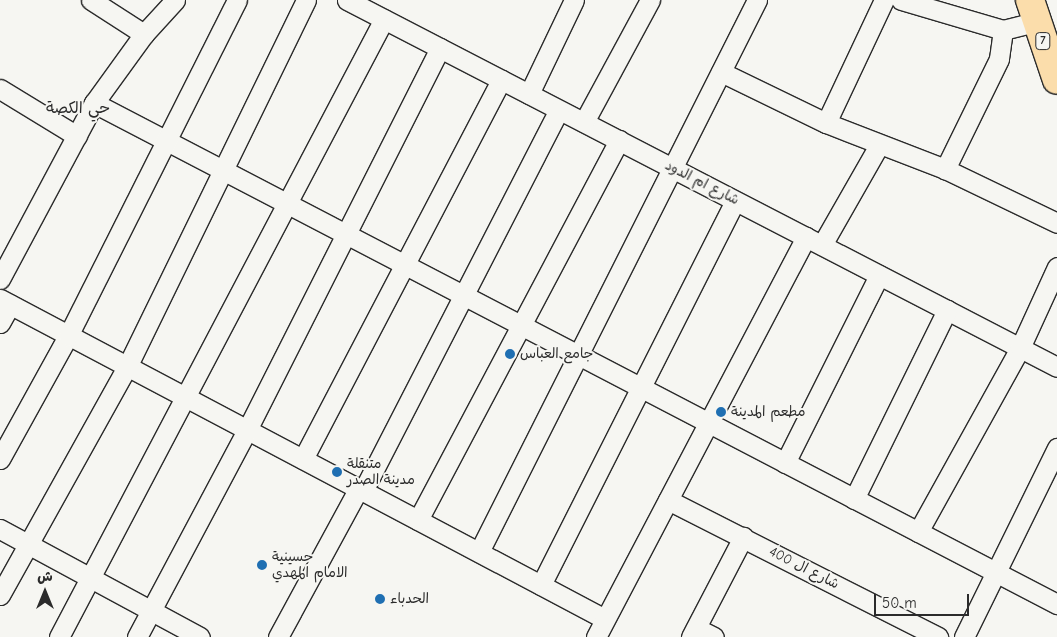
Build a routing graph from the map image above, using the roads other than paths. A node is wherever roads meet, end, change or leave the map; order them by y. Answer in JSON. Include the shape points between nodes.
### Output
{"nodes":[{"id":1,"x":91,"y":0,"type":"edge"},
{"id":2,"x":175,"y":0,"type":"edge"},
{"id":3,"x":236,"y":0,"type":"edge"},
{"id":4,"x":306,"y":0,"type":"edge"},
{"id":5,"x":347,"y":0,"type":"edge"},
{"id":6,"x":574,"y":0,"type":"edge"},
{"id":7,"x":650,"y":0,"type":"edge"},
{"id":8,"x":757,"y":0,"type":"edge"},
{"id":9,"x":884,"y":0,"type":"edge"},
{"id":10,"x":901,"y":0,"type":"edge"},
{"id":11,"x":1033,"y":11,"type":"edge"},
{"id":12,"x":384,"y":19,"type":"junction"},
{"id":13,"x":1002,"y":30,"type":"junction"},
{"id":14,"x":144,"y":34,"type":"junction"},
{"id":15,"x":440,"y":48,"type":"junction"},
{"id":16,"x":721,"y":72,"type":"junction"},
{"id":17,"x":501,"y":80,"type":"junction"},
{"id":18,"x":1057,"y":80,"type":"edge"},
{"id":19,"x":0,"y":89,"type":"edge"},
{"id":20,"x":529,"y":94,"type":"junction"},
{"id":21,"x":94,"y":103,"type":"junction"},
{"id":22,"x":559,"y":110,"type":"junction"},
{"id":23,"x":584,"y":122,"type":"junction"},
{"id":24,"x":826,"y":123,"type":"junction"},
{"id":25,"x":77,"y":136,"type":"junction"},
{"id":26,"x":166,"y":140,"type":"junction"},
{"id":27,"x":619,"y":140,"type":"junction"},
{"id":28,"x":879,"y":145,"type":"junction"},
{"id":29,"x":672,"y":168,"type":"junction"},
{"id":30,"x":945,"y":169,"type":"junction"},
{"id":31,"x":223,"y":170,"type":"junction"},
{"id":32,"x":735,"y":201,"type":"junction"},
{"id":33,"x":288,"y":204,"type":"junction"},
{"id":34,"x":1057,"y":223,"type":"edge"},
{"id":35,"x":346,"y":234,"type":"junction"},
{"id":36,"x":814,"y":241,"type":"junction"},
{"id":37,"x":404,"y":265,"type":"junction"},
{"id":38,"x":1057,"y":267,"type":"edge"},
{"id":39,"x":1,"y":274,"type":"edge"},
{"id":40,"x":880,"y":275,"type":"junction"},
{"id":41,"x":464,"y":296,"type":"junction"},
{"id":42,"x":5,"y":302,"type":"edge"},
{"id":43,"x":947,"y":310,"type":"junction"},
{"id":44,"x":0,"y":323,"type":"edge"},
{"id":45,"x":521,"y":325,"type":"junction"},
{"id":46,"x":68,"y":336,"type":"junction"},
{"id":47,"x":1020,"y":348,"type":"junction"},
{"id":48,"x":578,"y":355,"type":"junction"},
{"id":49,"x":127,"y":367,"type":"junction"},
{"id":50,"x":1057,"y":367,"type":"edge"},
{"id":51,"x":641,"y":388,"type":"junction"},
{"id":52,"x":187,"y":398,"type":"junction"},
{"id":53,"x":708,"y":423,"type":"junction"},
{"id":54,"x":247,"y":430,"type":"junction"},
{"id":55,"x":1057,"y":448,"type":"edge"},
{"id":56,"x":0,"y":458,"type":"edge"},
{"id":57,"x":303,"y":459,"type":"junction"},
{"id":58,"x":785,"y":463,"type":"junction"},
{"id":59,"x":361,"y":490,"type":"junction"},
{"id":60,"x":854,"y":499,"type":"junction"},
{"id":61,"x":668,"y":500,"type":"junction"},
{"id":62,"x":418,"y":520,"type":"junction"},
{"id":63,"x":0,"y":529,"type":"edge"},
{"id":64,"x":918,"y":532,"type":"junction"},
{"id":65,"x":743,"y":537,"type":"junction"},
{"id":66,"x":28,"y":544,"type":"junction"},
{"id":67,"x":478,"y":552,"type":"junction"},
{"id":68,"x":994,"y":572,"type":"junction"},
{"id":69,"x":90,"y":578,"type":"junction"},
{"id":70,"x":541,"y":585,"type":"junction"},
{"id":71,"x":0,"y":595,"type":"edge"},
{"id":72,"x":1057,"y":604,"type":"edge"},
{"id":73,"x":151,"y":611,"type":"junction"},
{"id":74,"x":605,"y":620,"type":"junction"},
{"id":75,"x":694,"y":632,"type":"edge"},
{"id":76,"x":59,"y":637,"type":"edge"},
{"id":77,"x":137,"y":637,"type":"edge"},
{"id":78,"x":200,"y":637,"type":"edge"},
{"id":79,"x":278,"y":637,"type":"edge"},
{"id":80,"x":596,"y":637,"type":"edge"},
{"id":81,"x":714,"y":637,"type":"edge"},
{"id":82,"x":938,"y":637,"type":"edge"},
{"id":83,"x":964,"y":637,"type":"edge"}],
"edges":[{"from":1,"to":14,"type":"street"},
{"from":2,"to":14,"type":"street"},
{"from":3,"to":26,"type":"street"},
{"from":4,"to":31,"type":"street"},
{"from":5,"to":12,"type":"street","name":"شارع ام الدود"},
{"from":6,"to":20,"type":"street"},
{"from":7,"to":23,"type":"street"},
{"from":8,"to":16,"type":"street"},
{"from":9,"to":24,"type":"street"},
{"from":10,"to":13,"type":"street"},
{"from":11,"to":13,"type":"street"},
{"from":11,"to":18,"type":"highway","number":"7"},
{"from":12,"to":15,"type":"street","name":"شارع ام الدود"},
{"from":12,"to":33,"type":"street"},
{"from":13,"to":30,"type":"street","via":[[1000,59]]},
{"from":14,"to":21,"type":"street"},
{"from":15,"to":17,"type":"street","name":"شارع ام الدود"},
{"from":15,"to":35,"type":"street"},
{"from":16,"to":24,"type":"street"},
{"from":16,"to":29,"type":"street"},
{"from":17,"to":20,"type":"street","name":"شارع ام الدود"},
{"from":17,"to":37,"type":"street"},
{"from":19,"to":25,"type":"street"},
{"from":20,"to":22,"type":"street","name":"شارع ام الدود"},
{"from":21,"to":25,"type":"street"},
{"from":21,"to":26,"type":"street"},
{"from":22,"to":23,"type":"street","name":"شارع ام الدود"},
{"from":22,"to":41,"type":"street"},
{"from":23,"to":27,"type":"street","name":"شارع ام الدود"},
{"from":24,"to":28,"type":"street"},
{"from":25,"to":39,"type":"street"},
{"from":26,"to":31,"type":"street"},
{"from":26,"to":46,"type":"street"},
{"from":27,"to":29,"type":"street","name":"شارع ام الدود"},
{"from":27,"to":45,"type":"street"},
{"from":28,"to":30,"type":"street"},
{"from":28,"to":36,"type":"street"},
{"from":29,"to":32,"type":"street","name":"شارع ام الدود"},
{"from":29,"to":48,"type":"street"},
{"from":30,"to":34,"type":"street"},
{"from":31,"to":33,"type":"street"},
{"from":31,"to":49,"type":"street"},
{"from":32,"to":36,"type":"street","name":"شارع ام الدود"},
{"from":32,"to":51,"type":"street"},
{"from":33,"to":35,"type":"street"},
{"from":33,"to":52,"type":"street"},
{"from":35,"to":37,"type":"street"},
{"from":35,"to":54,"type":"street"},
{"from":36,"to":40,"type":"street","name":"شارع ام الدود"},
{"from":36,"to":53,"type":"street"},
{"from":37,"to":41,"type":"street"},
{"from":37,"to":57,"type":"street"},
{"from":38,"to":47,"type":"street"},
{"from":40,"to":43,"type":"street","name":"شارع ام الدود"},
{"from":40,"to":58,"type":"street"},
{"from":41,"to":45,"type":"street"},
{"from":41,"to":59,"type":"street"},
{"from":42,"to":44,"type":"street"},
{"from":42,"to":46,"type":"street"},
{"from":43,"to":47,"type":"street","name":"شارع ام الدود"},
{"from":43,"to":60,"type":"street"},
{"from":45,"to":48,"type":"street"},
{"from":45,"to":62,"type":"street"},
{"from":46,"to":49,"type":"street"},
{"from":46,"to":56,"type":"street"},
{"from":47,"to":50,"type":"street","name":"شارع ام الدود"},
{"from":47,"to":64,"type":"street"},
{"from":48,"to":51,"type":"street"},
{"from":48,"to":67,"type":"street"},
{"from":49,"to":52,"type":"street"},
{"from":49,"to":66,"type":"street"},
{"from":51,"to":53,"type":"street"},
{"from":51,"to":70,"type":"street"},
{"from":52,"to":54,"type":"street"},
{"from":52,"to":69,"type":"street"},
{"from":53,"to":58,"type":"street"},
{"from":53,"to":61,"type":"street"},
{"from":54,"to":57,"type":"street"},
{"from":54,"to":73,"type":"street"},
{"from":55,"to":68,"type":"street"},
{"from":57,"to":59,"type":"street"},
{"from":58,"to":60,"type":"street"},
{"from":59,"to":62,"type":"street"},
{"from":59,"to":79,"type":"street"},
{"from":60,"to":64,"type":"street"},
{"from":61,"to":65,"type":"street","name":"شارع ال 400"},
{"from":61,"to":74,"type":"street"},
{"from":62,"to":67,"type":"street"},
{"from":63,"to":66,"type":"street"},
{"from":64,"to":68,"type":"street"},
{"from":65,"to":75,"type":"street"},
{"from":65,"to":82,"type":"street","name":"شارع ال 400"},
{"from":66,"to":69,"type":"street"},
{"from":66,"to":71,"type":"street"},
{"from":67,"to":70,"type":"street"},
{"from":68,"to":72,"type":"street"},
{"from":68,"to":83,"type":"street"},
{"from":69,"to":73,"type":"street"},
{"from":69,"to":76,"type":"street"},
{"from":70,"to":74,"type":"street"},
{"from":73,"to":77,"type":"street"},
{"from":73,"to":78,"type":"street"},
{"from":74,"to":80,"type":"street"},
{"from":75,"to":81,"type":"street"}]}
